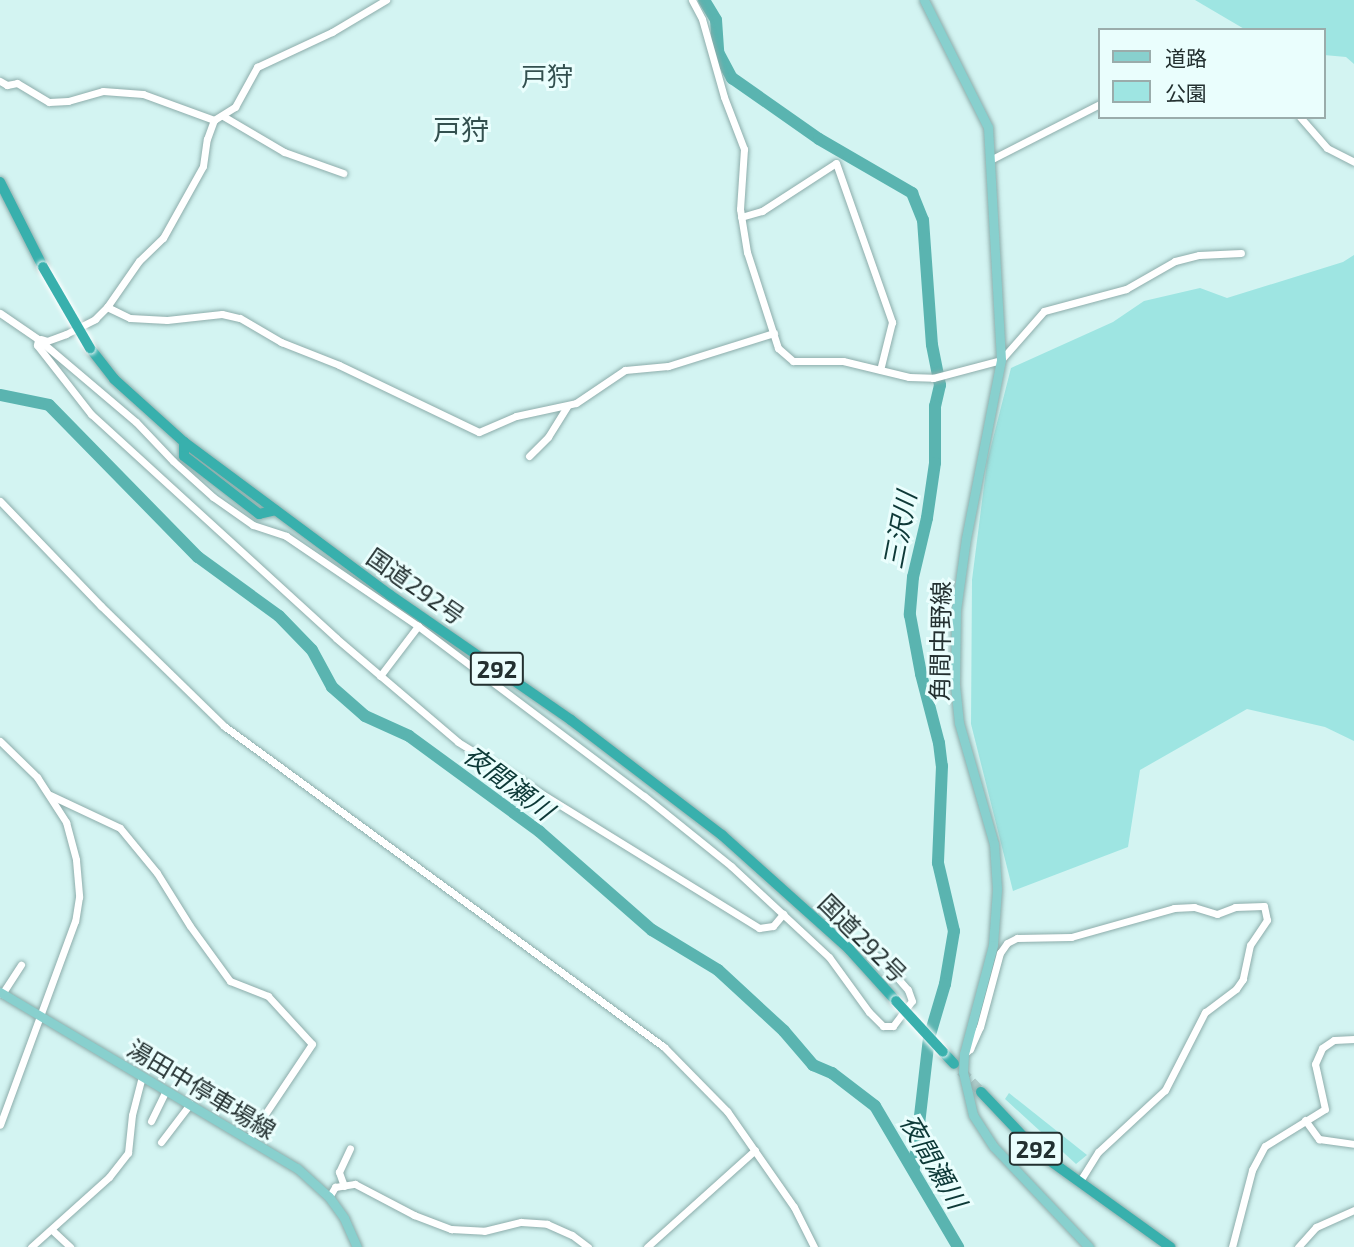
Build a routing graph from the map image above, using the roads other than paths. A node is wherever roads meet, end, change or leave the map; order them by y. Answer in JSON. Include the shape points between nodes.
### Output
{"nodes":[{"id":1,"x":386,"y":0,"type":"edge"},
{"id":2,"x":692,"y":0,"type":"edge"},
{"id":3,"x":924,"y":0,"type":"edge"},
{"id":4,"x":2,"y":85,"type":"edge"},
{"id":5,"x":1098,"y":105,"type":"edge"},
{"id":6,"x":223,"y":117,"type":"junction"},
{"id":7,"x":1302,"y":119,"type":"edge"},
{"id":8,"x":214,"y":120,"type":"junction"},
{"id":9,"x":992,"y":159,"type":"junction"},
{"id":10,"x":1354,"y":162,"type":"edge"},
{"id":11,"x":343,"y":173,"type":"dead end"},
{"id":12,"x":0,"y":182,"type":"edge"},
{"id":13,"x":0,"y":194,"type":"edge"},
{"id":14,"x":741,"y":217,"type":"junction"},
{"id":15,"x":20,"y":220,"type":"junction"},
{"id":16,"x":1241,"y":253,"type":"dead end"},
{"id":17,"x":107,"y":307,"type":"junction"},
{"id":18,"x":1,"y":317,"type":"edge"},
{"id":19,"x":774,"y":333,"type":"junction"},
{"id":20,"x":38,"y":339,"type":"junction"},
{"id":21,"x":1001,"y":360,"type":"junction"},
{"id":22,"x":880,"y":370,"type":"junction"},
{"id":23,"x":568,"y":406,"type":"junction"},
{"id":24,"x":529,"y":456,"type":"dead end"},
{"id":25,"x":0,"y":501,"type":"edge"},
{"id":26,"x":418,"y":626,"type":"junction"},
{"id":27,"x":380,"y":676,"type":"junction"},
{"id":28,"x":0,"y":741,"type":"edge"},
{"id":29,"x":50,"y":795,"type":"junction"},
{"id":30,"x":783,"y":914,"type":"junction"},
{"id":31,"x":865,"y":947,"type":"dead end"},
{"id":32,"x":21,"y":965,"type":"dead end"},
{"id":33,"x":1,"y":993,"type":"edge"},
{"id":34,"x":40,"y":1017,"type":"junction"},
{"id":35,"x":1354,"y":1039,"type":"edge"},
{"id":36,"x":964,"y":1054,"type":"junction"},
{"id":37,"x":954,"y":1064,"type":"tunnel mouth"},
{"id":38,"x":142,"y":1076,"type":"junction"},
{"id":39,"x":166,"y":1090,"type":"junction"},
{"id":40,"x":981,"y":1092,"type":"tunnel mouth"},
{"id":41,"x":190,"y":1104,"type":"junction"},
{"id":42,"x":1305,"y":1120,"type":"junction"},
{"id":43,"x":151,"y":1121,"type":"dead end"},
{"id":44,"x":0,"y":1125,"type":"edge"},
{"id":45,"x":249,"y":1139,"type":"junction"},
{"id":46,"x":161,"y":1142,"type":"dead end"},
{"id":47,"x":1354,"y":1144,"type":"edge"},
{"id":48,"x":350,"y":1148,"type":"dead end"},
{"id":49,"x":755,"y":1150,"type":"junction"},
{"id":50,"x":1079,"y":1183,"type":"junction"},
{"id":51,"x":344,"y":1186,"type":"junction"},
{"id":52,"x":329,"y":1197,"type":"junction"},
{"id":53,"x":1354,"y":1210,"type":"edge"},
{"id":54,"x":52,"y":1230,"type":"junction"},
{"id":55,"x":1169,"y":1246,"type":"edge"},
{"id":56,"x":31,"y":1247,"type":"edge"},
{"id":57,"x":69,"y":1247,"type":"edge"},
{"id":58,"x":357,"y":1247,"type":"edge"},
{"id":59,"x":588,"y":1247,"type":"edge"},
{"id":60,"x":647,"y":1247,"type":"edge"},
{"id":61,"x":814,"y":1247,"type":"edge"},
{"id":62,"x":1089,"y":1247,"type":"edge"},
{"id":63,"x":1232,"y":1247,"type":"edge"},
{"id":64,"x":1298,"y":1247,"type":"edge"}],
"edges":[{"from":1,"to":6,"type":"street","via":[[332,32],[257,67],[235,107]]},
{"from":2,"to":14,"type":"street","via":[[744,149]]},
{"from":3,"to":9,"type":"main road","name":"角間中野線","via":[[988,127]]},
{"from":4,"to":8,"type":"street","via":[[18,83],[49,102],[103,91],[143,94]]},
{"from":5,"to":9,"type":"street"},
{"from":6,"to":8,"type":"street"},
{"from":6,"to":11,"type":"street","via":[[284,152]]},
{"from":7,"to":10,"type":"street","via":[[1327,148]]},
{"from":8,"to":17,"type":"street","via":[[196,182],[163,238],[139,261]]},
{"from":9,"to":21,"type":"main road","name":"角間中野線"},
{"from":12,"to":15,"type":"highway","name":"国道292号","number":"292"},
{"from":13,"to":15,"type":"highway"},
{"from":14,"to":19,"type":"street","via":[[747,253]]},
{"from":14,"to":22,"type":"street","via":[[762,211],[836,163],[892,323]]},
{"from":15,"to":37,"type":"highway","name":"国道292号","number":"292","bridge":true,"via":[[90,348],[114,379],[184,442],[390,595],[571,720],[722,835],[849,949]]},
{"from":16,"to":21,"type":"street","via":[[1174,261],[1126,289],[1044,311]]},
{"from":17,"to":20,"type":"street","via":[[66,334],[47,341]]},
{"from":17,"to":23,"type":"street","via":[[130,317],[167,320],[222,314],[240,318],[281,342],[479,432],[516,416]]},
{"from":18,"to":20,"type":"street"},
{"from":19,"to":22,"type":"street","via":[[778,348],[793,361],[843,361]]},
{"from":19,"to":23,"type":"street","via":[[668,366],[625,370]]},
{"from":20,"to":26,"type":"street","via":[[136,422],[213,496],[253,525],[286,536]]},
{"from":20,"to":27,"type":"street","via":[[37,345],[91,414]]},
{"from":21,"to":22,"type":"street","via":[[928,379]]},
{"from":21,"to":36,"type":"main road","name":"角間中野線","via":[[956,610],[954,685],[959,723],[994,844],[996,889],[993,945]]},
{"from":23,"to":24,"type":"street"},
{"from":25,"to":49,"type":"street","via":[[224,726],[664,1047],[727,1111]]},
{"from":26,"to":27,"type":"street"},
{"from":26,"to":30,"type":"street","via":[[644,796]]},
{"from":27,"to":30,"type":"street","via":[[458,742],[759,928],[773,926]]},
{"from":28,"to":29,"type":"street"},
{"from":29,"to":34,"type":"street","via":[[72,839],[79,897],[75,921]]},
{"from":29,"to":45,"type":"street","via":[[120,828],[157,873],[230,981],[268,996],[312,1044]]},
{"from":30,"to":31,"type":"street","via":[[829,957],[869,1012],[883,1026],[893,1026],[912,1001],[884,962]]},
{"from":32,"to":33,"type":"street"},
{"from":33,"to":34,"type":"main road","name":"湯田中停車場線"},
{"from":34,"to":38,"type":"main road","name":"湯田中停車場線"},
{"from":34,"to":44,"type":"street"},
{"from":35,"to":42,"type":"street","via":[[1334,1040],[1322,1048],[1315,1064],[1325,1109]]},
{"from":36,"to":50,"type":"street","via":[[980,1027],[1000,953],[1017,937],[1071,937],[1174,908],[1217,914],[1235,907],[1264,906],[1267,920],[1250,946],[1243,979],[1205,1012],[1165,1090],[1098,1152]]},
{"from":36,"to":62,"type":"main road","name":"角間中野線","via":[[963,1072],[973,1115],[994,1147]]},
{"from":38,"to":39,"type":"main road","name":"湯田中停車場線"},
{"from":38,"to":54,"type":"street","via":[[128,1153]]},
{"from":39,"to":41,"type":"main road","name":"湯田中停車場線"},
{"from":39,"to":43,"type":"street"},
{"from":40,"to":50,"type":"highway","number":"292","via":[[1038,1152]]},
{"from":41,"to":45,"type":"main road","name":"湯田中停車場線"},
{"from":41,"to":46,"type":"street"},
{"from":42,"to":47,"type":"street","via":[[1319,1139]]},
{"from":42,"to":63,"type":"street","via":[[1265,1146],[1252,1170]]},
{"from":45,"to":52,"type":"main road","name":"湯田中停車場線","via":[[297,1168]]},
{"from":48,"to":51,"type":"street","via":[[339,1172]]},
{"from":49,"to":60,"type":"street"},
{"from":49,"to":61,"type":"street","via":[[794,1207]]},
{"from":50,"to":55,"type":"highway","number":"292"},
{"from":51,"to":52,"type":"street","via":[[335,1187]]},
{"from":51,"to":59,"type":"street","via":[[355,1184],[451,1229],[484,1231],[521,1222],[547,1224]]},
{"from":52,"to":58,"type":"main road","name":"湯田中停車場線"},
{"from":53,"to":64,"type":"street","via":[[1316,1227]]},
{"from":54,"to":56,"type":"street"},
{"from":54,"to":57,"type":"street"}]}
